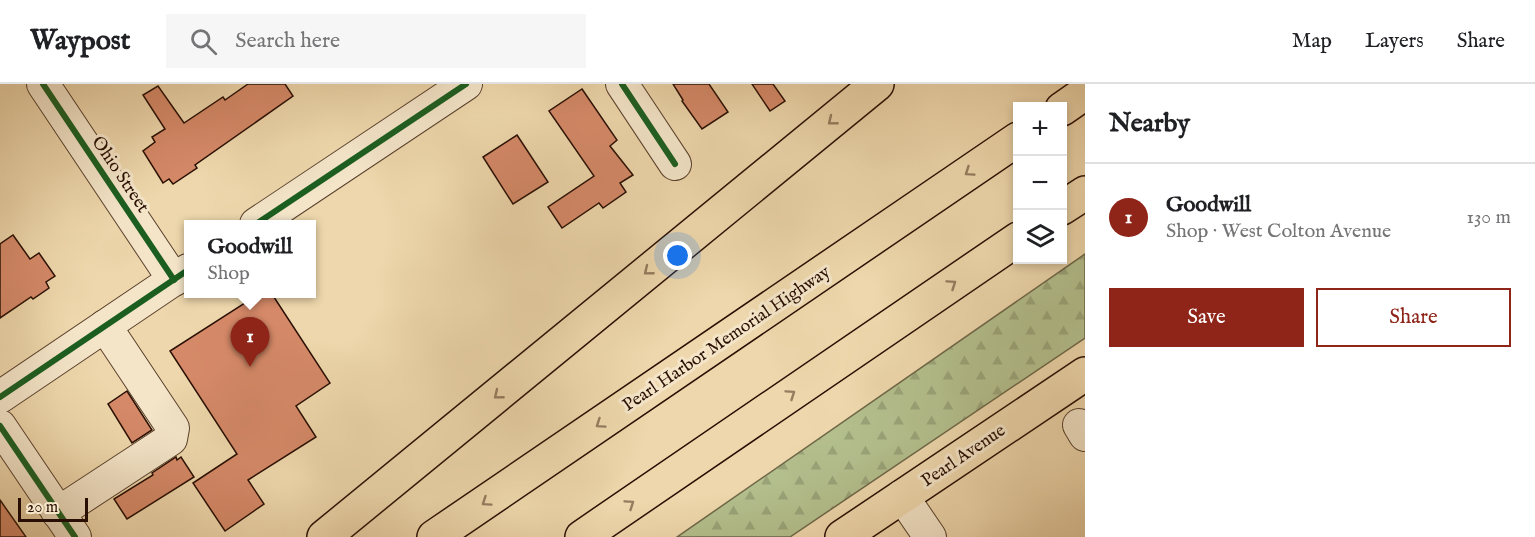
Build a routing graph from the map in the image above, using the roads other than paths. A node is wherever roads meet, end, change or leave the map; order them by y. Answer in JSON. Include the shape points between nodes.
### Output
{"nodes":[{"id":1,"x":43,"y":84,"type":"edge"},
{"id":2,"x":466,"y":84,"type":"edge"},
{"id":3,"x":622,"y":84,"type":"edge"},
{"id":4,"x":877,"y":84,"type":"edge"},
{"id":5,"x":1085,"y":93,"type":"edge"},
{"id":6,"x":1067,"y":106,"type":"edge"},
{"id":7,"x":1013,"y":142,"type":"edge"},
{"id":8,"x":675,"y":164,"type":"dead end"},
{"id":9,"x":1085,"y":193,"type":"edge"},
{"id":10,"x":1067,"y":205,"type":"edge"},
{"id":11,"x":263,"y":220,"type":"edge"},
{"id":12,"x":1013,"y":242,"type":"edge"},
{"id":13,"x":181,"y":275,"type":"edge"},
{"id":14,"x":105,"y":326,"type":"junction"},
{"id":15,"x":1085,"y":374,"type":"edge"},
{"id":16,"x":0,"y":397,"type":"edge"},
{"id":17,"x":0,"y":426,"type":"edge"},
{"id":18,"x":903,"y":496,"type":"junction"},
{"id":19,"x":66,"y":525,"type":"edge"},
{"id":20,"x":324,"y":537,"type":"edge"},
{"id":21,"x":434,"y":537,"type":"edge"},
{"id":22,"x":582,"y":537,"type":"edge"},
{"id":23,"x":842,"y":537,"type":"edge"},
{"id":24,"x":930,"y":537,"type":"edge"}],
"edges":[{"from":1,"to":13,"type":"street","name":"Ohio Street"},
{"from":2,"to":11,"type":"street"},
{"from":3,"to":8,"type":"street"},
{"from":4,"to":20,"type":"main road","one_way":true},
{"from":5,"to":6,"type":"main road"},
{"from":7,"to":21,"type":"main road","name":"Pearl Harbor Memorial Highway","one_way":true},
{"from":9,"to":10,"type":"main road"},
{"from":22,"to":12,"type":"main road","one_way":true},
{"from":13,"to":14,"type":"street"},
{"from":14,"to":16,"type":"street"},
{"from":14,"to":19,"type":"street","via":[[173,428],[173,436]]},
{"from":15,"to":18,"type":"main road","name":"Pearl Avenue"},
{"from":17,"to":19,"type":"street"},
{"from":18,"to":23,"type":"main road","name":"Pearl Avenue"},
{"from":18,"to":24,"type":"street"}]}
